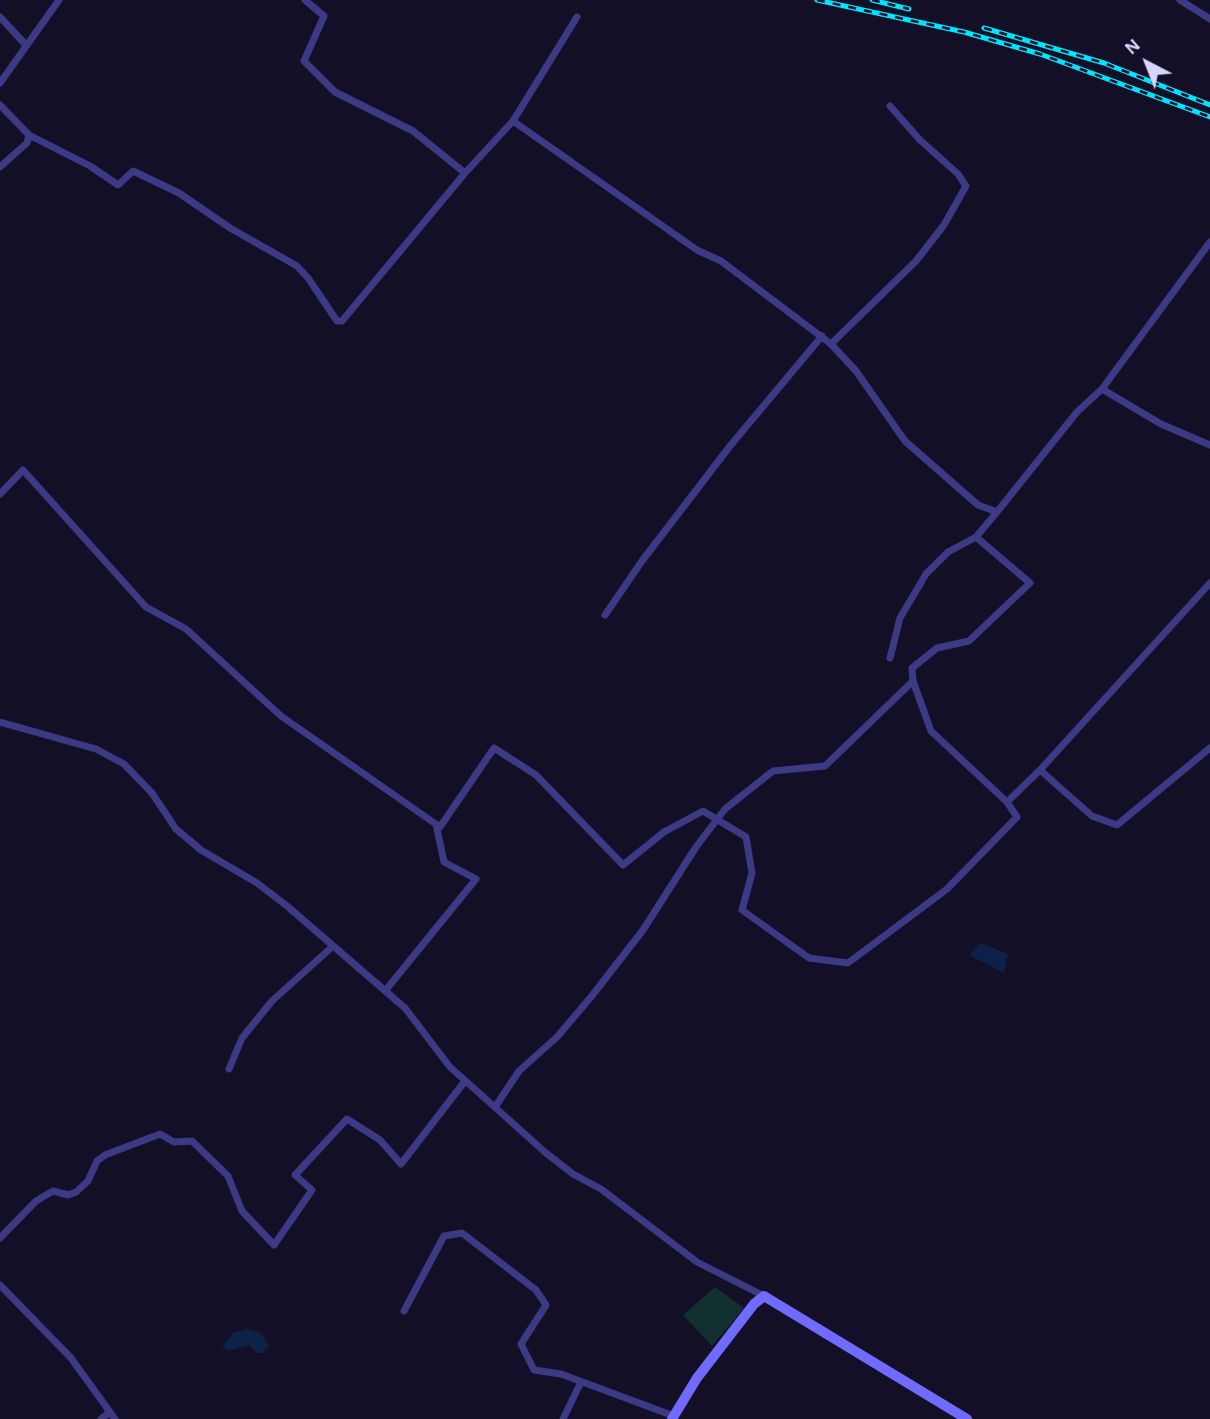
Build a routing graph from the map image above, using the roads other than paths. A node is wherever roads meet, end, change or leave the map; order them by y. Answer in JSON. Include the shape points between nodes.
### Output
{"nodes":[{"id":1,"x":60,"y":0,"type":"edge"},
{"id":2,"x":305,"y":0,"type":"edge"},
{"id":3,"x":1180,"y":0,"type":"edge"},
{"id":4,"x":0,"y":17,"type":"edge"},
{"id":5,"x":577,"y":17,"type":"dead end"},
{"id":6,"x":1210,"y":19,"type":"edge"},
{"id":7,"x":25,"y":44,"type":"junction"},
{"id":8,"x":0,"y":83,"type":"edge"},
{"id":9,"x":0,"y":106,"type":"edge"},
{"id":10,"x":890,"y":106,"type":"dead end"},
{"id":11,"x":513,"y":121,"type":"junction"},
{"id":12,"x":29,"y":135,"type":"junction"},
{"id":13,"x":0,"y":167,"type":"edge"},
{"id":14,"x":466,"y":173,"type":"junction"},
{"id":15,"x":1210,"y":242,"type":"edge"},
{"id":16,"x":822,"y":336,"type":"junction"},
{"id":17,"x":831,"y":344,"type":"junction"},
{"id":18,"x":1102,"y":389,"type":"junction"},
{"id":19,"x":1210,"y":445,"type":"edge"},
{"id":20,"x":0,"y":494,"type":"edge"},
{"id":21,"x":997,"y":512,"type":"junction"},
{"id":22,"x":976,"y":537,"type":"junction"},
{"id":23,"x":1210,"y":583,"type":"edge"},
{"id":24,"x":605,"y":615,"type":"dead end"},
{"id":25,"x":890,"y":658,"type":"dead end"},
{"id":26,"x":913,"y":681,"type":"junction"},
{"id":27,"x":0,"y":722,"type":"edge"},
{"id":28,"x":1210,"y":748,"type":"edge"},
{"id":29,"x":1040,"y":770,"type":"junction"},
{"id":30,"x":1007,"y":802,"type":"junction"},
{"id":31,"x":717,"y":820,"type":"junction"},
{"id":32,"x":436,"y":824,"type":"junction"},
{"id":33,"x":333,"y":946,"type":"junction"},
{"id":34,"x":385,"y":991,"type":"junction"},
{"id":35,"x":229,"y":1069,"type":"dead end"},
{"id":36,"x":465,"y":1080,"type":"junction"},
{"id":37,"x":495,"y":1107,"type":"junction"},
{"id":38,"x":0,"y":1238,"type":"edge"},
{"id":39,"x":0,"y":1285,"type":"edge"},
{"id":40,"x":764,"y":1296,"type":"junction"},
{"id":41,"x":404,"y":1311,"type":"dead end"},
{"id":42,"x":581,"y":1382,"type":"junction"},
{"id":43,"x":112,"y":1416,"type":"edge"},
{"id":44,"x":673,"y":1418,"type":"edge"},
{"id":45,"x":101,"y":1419,"type":"edge"},
{"id":46,"x":562,"y":1419,"type":"edge"},
{"id":47,"x":967,"y":1419,"type":"edge"}],
"edges":[{"from":1,"to":7,"type":"street"},
{"from":2,"to":14,"type":"street","via":[[324,16],[304,61],[335,92],[412,131]]},
{"from":3,"to":6,"type":"street"},
{"from":4,"to":7,"type":"street"},
{"from":5,"to":11,"type":"street"},
{"from":7,"to":8,"type":"street"},
{"from":9,"to":12,"type":"street"},
{"from":10,"to":17,"type":"street","via":[[966,187],[916,261]]},
{"from":11,"to":14,"type":"street"},
{"from":11,"to":16,"type":"street","via":[[668,230],[721,261]]},
{"from":12,"to":13,"type":"street"},
{"from":12,"to":14,"type":"street","via":[[118,186],[133,171],[179,193],[297,267],[337,321],[342,321]]},
{"from":15,"to":18,"type":"street"},
{"from":16,"to":17,"type":"street"},
{"from":16,"to":24,"type":"street","via":[[730,446]]},
{"from":17,"to":21,"type":"street","via":[[905,441],[978,505]]},
{"from":18,"to":19,"type":"street","via":[[1161,424]]},
{"from":18,"to":21,"type":"street","via":[[1077,412]]},
{"from":20,"to":32,"type":"street","via":[[23,470],[146,607],[186,629],[281,716]]},
{"from":21,"to":22,"type":"street"},
{"from":22,"to":25,"type":"street","via":[[948,552],[926,574],[900,618]]},
{"from":22,"to":26,"type":"street","via":[[1030,583],[970,641],[937,648],[920,661],[912,668]]},
{"from":23,"to":29,"type":"street"},
{"from":26,"to":30,"type":"street","via":[[931,731]]},
{"from":26,"to":31,"type":"street","via":[[825,766],[772,771]]},
{"from":27,"to":33,"type":"street","via":[[110,755],[152,793],[184,837],[257,883]]},
{"from":28,"to":29,"type":"street","via":[[1117,825],[1092,816]]},
{"from":29,"to":30,"type":"street"},
{"from":30,"to":31,"type":"street","via":[[1017,817],[947,890],[848,963],[809,958],[742,910],[752,873],[746,837]]},
{"from":31,"to":32,"type":"street","via":[[703,811],[664,832],[622,865],[536,775],[494,748],[440,827]]},
{"from":31,"to":37,"type":"street","via":[[592,997],[519,1071]]},
{"from":32,"to":34,"type":"street","via":[[444,862],[475,879]]},
{"from":33,"to":34,"type":"street"},
{"from":33,"to":35,"type":"street","via":[[272,1002],[242,1038]]},
{"from":34,"to":36,"type":"street","via":[[416,1020]]},
{"from":36,"to":37,"type":"street"},
{"from":36,"to":38,"type":"street","via":[[401,1164],[380,1140],[347,1119],[295,1175],[312,1190],[274,1245],[242,1211],[228,1176],[192,1141],[174,1142],[160,1134],[105,1155],[76,1192],[53,1191],[44,1196]]},
{"from":37,"to":40,"type":"street","via":[[573,1174],[601,1189],[696,1262]]},
{"from":39,"to":43,"type":"street","via":[[71,1358]]},
{"from":40,"to":44,"type":"main road","via":[[705,1367]]},
{"from":40,"to":47,"type":"main road"},
{"from":41,"to":42,"type":"street","via":[[444,1236],[462,1233],[536,1290],[546,1305],[521,1343],[534,1370]]},
{"from":42,"to":44,"type":"street"},
{"from":42,"to":46,"type":"street"},
{"from":43,"to":45,"type":"street"}]}
